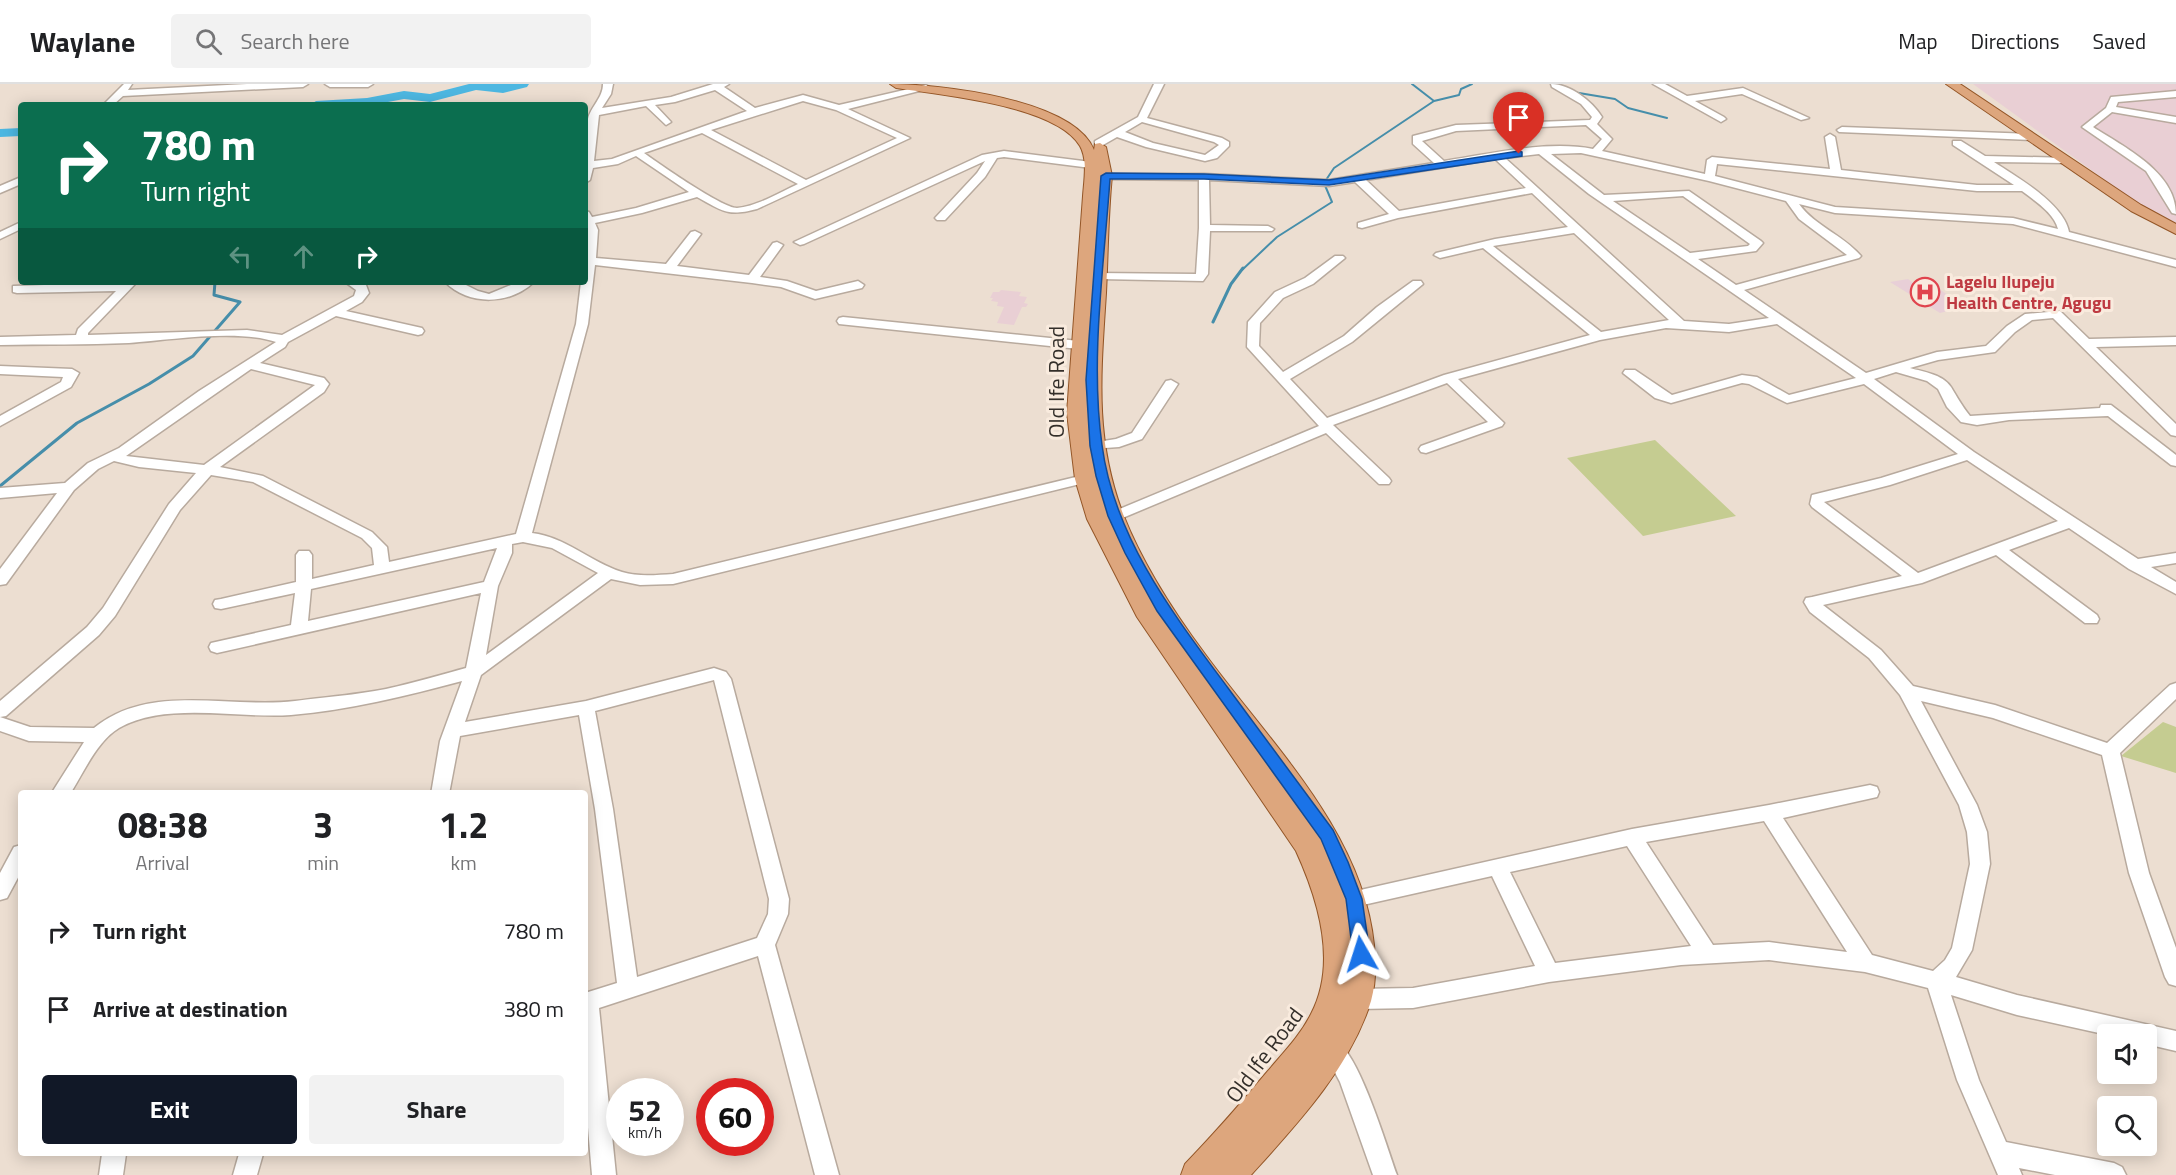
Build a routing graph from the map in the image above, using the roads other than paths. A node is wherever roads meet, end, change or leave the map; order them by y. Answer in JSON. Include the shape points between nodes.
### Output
{"nodes":[{"id":1,"x":129,"y":84,"type":"edge"},
{"id":2,"x":163,"y":84,"type":"edge"},
{"id":3,"x":303,"y":84,"type":"edge"},
{"id":4,"x":330,"y":84,"type":"edge"},
{"id":5,"x":368,"y":84,"type":"edge"},
{"id":6,"x":608,"y":84,"type":"edge"},
{"id":7,"x":896,"y":84,"type":"edge"},
{"id":8,"x":1160,"y":84,"type":"edge"},
{"id":9,"x":1658,"y":84,"type":"edge"},
{"id":10,"x":1952,"y":84,"type":"edge"},
{"id":11,"x":720,"y":85,"type":"edge"},
{"id":12,"x":1555,"y":85,"type":"edge"},
{"id":13,"x":242,"y":86,"type":"edge"},
{"id":14,"x":934,"y":87,"type":"edge"},
{"id":15,"x":156,"y":92,"type":"junction"},
{"id":16,"x":122,"y":93,"type":"junction"},
{"id":17,"x":2176,"y":94,"type":"edge"},
{"id":18,"x":1688,"y":99,"type":"junction"},
{"id":19,"x":112,"y":102,"type":"edge"},
{"id":20,"x":648,"y":103,"type":"junction"},
{"id":21,"x":607,"y":105,"type":"junction"},
{"id":22,"x":839,"y":108,"type":"junction"},
{"id":23,"x":2110,"y":109,"type":"junction"},
{"id":24,"x":754,"y":112,"type":"junction"},
{"id":25,"x":1803,"y":118,"type":"dead end"},
{"id":26,"x":1141,"y":119,"type":"junction"},
{"id":27,"x":1721,"y":119,"type":"dead end"},
{"id":28,"x":2176,"y":120,"type":"edge"},
{"id":29,"x":666,"y":122,"type":"dead end"},
{"id":30,"x":1592,"y":124,"type":"junction"},
{"id":31,"x":704,"y":130,"type":"junction"},
{"id":32,"x":1842,"y":130,"type":"dead end"},
{"id":33,"x":1830,"y":137,"type":"dead end"},
{"id":34,"x":2032,"y":137,"type":"junction"},
{"id":35,"x":1108,"y":138,"type":"junction"},
{"id":36,"x":588,"y":141,"type":"edge"},
{"id":37,"x":1957,"y":143,"type":"dead end"},
{"id":38,"x":1541,"y":151,"type":"junction"},
{"id":39,"x":637,"y":152,"type":"junction"},
{"id":40,"x":1595,"y":153,"type":"junction"},
{"id":41,"x":994,"y":155,"type":"junction"},
{"id":42,"x":1497,"y":156,"type":"junction"},
{"id":43,"x":1984,"y":159,"type":"junction"},
{"id":44,"x":2065,"y":160,"type":"junction"},
{"id":45,"x":1442,"y":165,"type":"junction"},
{"id":46,"x":1098,"y":171,"type":"junction"},
{"id":47,"x":1836,"y":173,"type":"junction"},
{"id":48,"x":588,"y":174,"type":"edge"},
{"id":49,"x":1204,"y":177,"type":"junction"},
{"id":50,"x":1357,"y":178,"type":"junction"},
{"id":51,"x":1710,"y":178,"type":"junction"},
{"id":52,"x":18,"y":181,"type":"edge"},
{"id":53,"x":806,"y":184,"type":"junction"},
{"id":54,"x":2022,"y":188,"type":"junction"},
{"id":55,"x":0,"y":190,"type":"edge"},
{"id":56,"x":1533,"y":190,"type":"junction"},
{"id":57,"x":698,"y":193,"type":"junction"},
{"id":58,"x":1602,"y":198,"type":"junction"},
{"id":59,"x":1790,"y":199,"type":"junction"},
{"id":60,"x":2176,"y":211,"type":"edge"},
{"id":61,"x":1396,"y":215,"type":"junction"},
{"id":62,"x":588,"y":217,"type":"edge"},
{"id":63,"x":941,"y":218,"type":"dead end"},
{"id":64,"x":588,"y":220,"type":"edge"},
{"id":65,"x":1362,"y":225,"type":"dead end"},
{"id":66,"x":18,"y":226,"type":"edge"},
{"id":67,"x":2172,"y":226,"type":"edge"},
{"id":68,"x":1205,"y":228,"type":"junction"},
{"id":69,"x":1268,"y":229,"type":"dead end"},
{"id":70,"x":1575,"y":229,"type":"junction"},
{"id":71,"x":696,"y":234,"type":"dead end"},
{"id":72,"x":2064,"y":234,"type":"junction"},
{"id":73,"x":1,"y":235,"type":"edge"},
{"id":74,"x":18,"y":235,"type":"edge"},
{"id":75,"x":800,"y":242,"type":"dead end"},
{"id":76,"x":777,"y":245,"type":"dead end"},
{"id":77,"x":1487,"y":245,"type":"junction"},
{"id":78,"x":1440,"y":255,"type":"dead end"},
{"id":79,"x":1685,"y":257,"type":"junction"},
{"id":80,"x":1339,"y":258,"type":"dead end"},
{"id":81,"x":588,"y":263,"type":"edge"},
{"id":82,"x":2176,"y":264,"type":"edge"},
{"id":83,"x":669,"y":268,"type":"junction"},
{"id":84,"x":1099,"y":276,"type":"junction"},
{"id":85,"x":752,"y":279,"type":"junction"},
{"id":86,"x":1417,"y":284,"type":"dead end"},
{"id":87,"x":23,"y":285,"type":"edge"},
{"id":88,"x":106,"y":285,"type":"edge"},
{"id":89,"x":127,"y":285,"type":"edge"},
{"id":90,"x":356,"y":285,"type":"edge"},
{"id":91,"x":457,"y":285,"type":"edge"},
{"id":92,"x":522,"y":285,"type":"edge"},
{"id":93,"x":586,"y":285,"type":"edge"},
{"id":94,"x":858,"y":285,"type":"dead end"},
{"id":95,"x":1732,"y":289,"type":"junction"},
{"id":96,"x":335,"y":312,"type":"junction"},
{"id":97,"x":1780,"y":320,"type":"junction"},
{"id":98,"x":843,"y":321,"type":"dead end"},
{"id":99,"x":1679,"y":323,"type":"junction"},
{"id":100,"x":418,"y":331,"type":"dead end"},
{"id":101,"x":1599,"y":336,"type":"junction"},
{"id":102,"x":82,"y":339,"type":"junction"},
{"id":103,"x":283,"y":340,"type":"junction"},
{"id":104,"x":0,"y":341,"type":"edge"},
{"id":105,"x":2176,"y":341,"type":"edge"},
{"id":106,"x":2085,"y":343,"type":"junction"},
{"id":107,"x":1084,"y":347,"type":"junction"},
{"id":108,"x":250,"y":365,"type":"junction"},
{"id":109,"x":1895,"y":368,"type":"junction"},
{"id":110,"x":0,"y":370,"type":"edge"},
{"id":111,"x":1630,"y":373,"type":"dead end"},
{"id":112,"x":1284,"y":377,"type":"junction"},
{"id":113,"x":1449,"y":378,"type":"junction"},
{"id":114,"x":1865,"y":379,"type":"junction"},
{"id":115,"x":1171,"y":384,"type":"dead end"},
{"id":116,"x":0,"y":422,"type":"edge"},
{"id":117,"x":1326,"y":425,"type":"junction"},
{"id":118,"x":2176,"y":432,"type":"edge"},
{"id":119,"x":1096,"y":446,"type":"junction"},
{"id":120,"x":1426,"y":448,"type":"dead end"},
{"id":121,"x":1969,"y":455,"type":"junction"},
{"id":122,"x":114,"y":457,"type":"junction"},
{"id":123,"x":2176,"y":462,"type":"edge"},
{"id":124,"x":207,"y":470,"type":"junction"},
{"id":125,"x":1084,"y":479,"type":"junction"},
{"id":126,"x":1384,"y":481,"type":"dead end"},
{"id":127,"x":69,"y":487,"type":"junction"},
{"id":128,"x":0,"y":493,"type":"edge"},
{"id":129,"x":1115,"y":516,"type":"junction"},
{"id":130,"x":2070,"y":522,"type":"junction"},
{"id":131,"x":523,"y":537,"type":"junction"},
{"id":132,"x":506,"y":540,"type":"junction"},
{"id":133,"x":1998,"y":549,"type":"junction"},
{"id":134,"x":304,"y":555,"type":"dead end"},
{"id":135,"x":2176,"y":558,"type":"edge"},
{"id":136,"x":2135,"y":565,"type":"junction"},
{"id":137,"x":382,"y":567,"type":"junction"},
{"id":138,"x":609,"y":573,"type":"junction"},
{"id":139,"x":1916,"y":579,"type":"junction"},
{"id":140,"x":0,"y":580,"type":"edge"},
{"id":141,"x":304,"y":585,"type":"junction"},
{"id":142,"x":490,"y":586,"type":"junction"},
{"id":143,"x":2176,"y":589,"type":"edge"},
{"id":144,"x":221,"y":604,"type":"dead end"},
{"id":145,"x":2091,"y":619,"type":"dead end"},
{"id":146,"x":299,"y":628,"type":"junction"},
{"id":147,"x":217,"y":647,"type":"dead end"},
{"id":148,"x":474,"y":672,"type":"junction"},
{"id":149,"x":2176,"y":689,"type":"edge"},
{"id":150,"x":1907,"y":691,"type":"junction"},
{"id":151,"x":586,"y":707,"type":"junction"},
{"id":152,"x":0,"y":711,"type":"edge"},
{"id":153,"x":0,"y":724,"type":"edge"},
{"id":154,"x":452,"y":731,"type":"junction"},
{"id":155,"x":98,"y":735,"type":"junction"},
{"id":156,"x":2110,"y":751,"type":"junction"},
{"id":157,"x":63,"y":790,"type":"edge"},
{"id":158,"x":440,"y":790,"type":"edge"},
{"id":159,"x":1870,"y":792,"type":"dead end"},
{"id":160,"x":1769,"y":813,"type":"junction"},
{"id":161,"x":1632,"y":837,"type":"junction"},
{"id":162,"x":18,"y":859,"type":"edge"},
{"id":163,"x":1497,"y":866,"type":"junction"},
{"id":164,"x":0,"y":892,"type":"edge"},
{"id":165,"x":1354,"y":899,"type":"junction"},
{"id":166,"x":765,"y":945,"type":"junction"},
{"id":167,"x":1707,"y":954,"type":"junction"},
{"id":168,"x":1865,"y":963,"type":"junction"},
{"id":169,"x":1549,"y":973,"type":"junction"},
{"id":170,"x":2176,"y":977,"type":"edge"},
{"id":171,"x":1937,"y":981,"type":"junction"},
{"id":172,"x":628,"y":989,"type":"junction"},
{"id":173,"x":1358,"y":999,"type":"junction"},
{"id":174,"x":588,"y":1003,"type":"edge"},
{"id":175,"x":588,"y":1013,"type":"edge"},
{"id":176,"x":2176,"y":1041,"type":"edge"},
{"id":177,"x":1334,"y":1050,"type":"junction"},
{"id":178,"x":1998,"y":1152,"type":"junction"},
{"id":179,"x":114,"y":1156,"type":"edge"},
{"id":180,"x":250,"y":1156,"type":"edge"},
{"id":181,"x":111,"y":1175,"type":"edge"},
{"id":182,"x":244,"y":1175,"type":"edge"},
{"id":183,"x":604,"y":1175,"type":"edge"},
{"id":184,"x":826,"y":1175,"type":"edge"},
{"id":185,"x":1196,"y":1175,"type":"edge"},
{"id":186,"x":1231,"y":1175,"type":"edge"},
{"id":187,"x":1385,"y":1175,"type":"edge"},
{"id":188,"x":2010,"y":1175,"type":"edge"},
{"id":189,"x":2114,"y":1175,"type":"edge"}],
"edges":[{"from":1,"to":16,"type":"street"},
{"from":2,"to":15,"type":"street"},
{"from":3,"to":13,"type":"street"},
{"from":4,"to":5,"type":"street"},
{"from":6,"to":21,"type":"street"},
{"from":7,"to":14,"type":"main road","name":"Old Ife Road"},
{"from":8,"to":26,"type":"street"},
{"from":9,"to":18,"type":"street"},
{"from":10,"to":34,"type":"main road"},
{"from":11,"to":20,"type":"street"},
{"from":11,"to":24,"type":"street"},
{"from":12,"to":30,"type":"street","via":[[1592,109],[1597,117]]},
{"from":13,"to":15,"type":"street"},
{"from":14,"to":22,"type":"street"},
{"from":14,"to":35,"type":"main road","name":"Old Ife Road","via":[[1022,100],[1052,109]]},
{"from":14,"to":46,"type":"main road","name":"Old Ife Road","via":[[1045,114],[1083,140]]},
{"from":15,"to":16,"type":"street"},
{"from":16,"to":19,"type":"street"},
{"from":17,"to":23,"type":"street","via":[[2114,99]]},
{"from":18,"to":25,"type":"street","via":[[1743,91]]},
{"from":18,"to":27,"type":"street"},
{"from":20,"to":21,"type":"street"},
{"from":20,"to":29,"type":"street"},
{"from":21,"to":36,"type":"street","via":[[595,113]]},
{"from":22,"to":24,"type":"street","via":[[802,98]]},
{"from":22,"to":53,"type":"street","via":[[905,138]]},
{"from":23,"to":28,"type":"street"},
{"from":23,"to":60,"type":"street","via":[[2087,127],[2150,169]]},
{"from":24,"to":31,"type":"street"},
{"from":26,"to":35,"type":"street"},
{"from":26,"to":35,"type":"street","via":[[1225,144],[1206,158]]},
{"from":30,"to":40,"type":"street","via":[[1607,139]]},
{"from":30,"to":45,"type":"street","via":[[1456,128],[1415,140]]},
{"from":31,"to":39,"type":"street"},
{"from":31,"to":53,"type":"street"},
{"from":32,"to":34,"type":"street"},
{"from":33,"to":47,"type":"street"},
{"from":34,"to":44,"type":"main road"},
{"from":35,"to":46,"type":"main road","name":"Old Ife Road"},
{"from":37,"to":43,"type":"street"},
{"from":38,"to":40,"type":"street"},
{"from":38,"to":42,"type":"street"},
{"from":38,"to":58,"type":"street"},
{"from":39,"to":48,"type":"street"},
{"from":39,"to":57,"type":"street"},
{"from":40,"to":51,"type":"street"},
{"from":41,"to":46,"type":"street"},
{"from":41,"to":63,"type":"street"},
{"from":41,"to":75,"type":"street"},
{"from":42,"to":45,"type":"street"},
{"from":42,"to":56,"type":"street"},
{"from":43,"to":44,"type":"street"},
{"from":43,"to":54,"type":"street"},
{"from":44,"to":67,"type":"main road"},
{"from":45,"to":50,"type":"street"},
{"from":46,"to":49,"type":"street"},
{"from":46,"to":84,"type":"main road","name":"Old Ife Road"},
{"from":46,"to":107,"type":"main road","name":"Old Ife Road"},
{"from":47,"to":51,"type":"street","via":[[1712,160]]},
{"from":47,"to":54,"type":"street","via":[[1977,188]]},
{"from":49,"to":50,"type":"street","via":[[1316,183]]},
{"from":49,"to":68,"type":"street"},
{"from":50,"to":61,"type":"street"},
{"from":51,"to":59,"type":"street"},
{"from":52,"to":55,"type":"street"},
{"from":53,"to":57,"type":"street","via":[[737,211]]},
{"from":54,"to":72,"type":"street","via":[[2062,221]]},
{"from":56,"to":61,"type":"street"},
{"from":56,"to":70,"type":"street"},
{"from":57,"to":62,"type":"street","via":[[638,211]]},
{"from":58,"to":79,"type":"street"},
{"from":58,"to":79,"type":"street","via":[[1685,193],[1757,243],[1752,249]]},
{"from":59,"to":72,"type":"street","via":[[1850,212],[1995,219]]},
{"from":59,"to":95,"type":"street","via":[[1806,219],[1855,256]]},
{"from":61,"to":65,"type":"street"},
{"from":64,"to":81,"type":"street","via":[[592,230]]},
{"from":66,"to":73,"type":"street"},
{"from":68,"to":69,"type":"street"},
{"from":68,"to":84,"type":"street","via":[[1199,278]]},
{"from":70,"to":77,"type":"street"},
{"from":70,"to":99,"type":"street"},
{"from":71,"to":83,"type":"street"},
{"from":72,"to":82,"type":"street"},
{"from":73,"to":74,"type":"street"},
{"from":76,"to":85,"type":"street"},
{"from":77,"to":78,"type":"street"},
{"from":77,"to":101,"type":"street"},
{"from":79,"to":95,"type":"street"},
{"from":80,"to":112,"type":"street","via":[[1303,284],[1279,295],[1254,322],[1253,347]]},
{"from":81,"to":83,"type":"street"},
{"from":83,"to":85,"type":"street"},
{"from":84,"to":107,"type":"main road","name":"Old Ife Road"},
{"from":85,"to":94,"type":"street","via":[[815,295]]},
{"from":86,"to":112,"type":"street","via":[[1347,339]]},
{"from":87,"to":88,"type":"street","via":[[17,289]]},
{"from":89,"to":102,"type":"street","via":[[82,332]]},
{"from":90,"to":96,"type":"street","via":[[363,293]]},
{"from":91,"to":92,"type":"street","via":[[484,298]]},
{"from":93,"to":131,"type":"street","via":[[582,324]]},
{"from":95,"to":97,"type":"street"},
{"from":96,"to":100,"type":"street"},
{"from":96,"to":103,"type":"street"},
{"from":97,"to":99,"type":"street","via":[[1729,328]]},
{"from":97,"to":114,"type":"street"},
{"from":98,"to":107,"type":"street"},
{"from":99,"to":101,"type":"street"},
{"from":101,"to":113,"type":"street"},
{"from":102,"to":103,"type":"street","via":[[222,333],[275,336]]},
{"from":102,"to":104,"type":"street"},
{"from":103,"to":108,"type":"street"},
{"from":105,"to":106,"type":"street"},
{"from":106,"to":109,"type":"street","via":[[2056,314],[2048,314],[2029,317],[1990,349],[1937,356]]},
{"from":106,"to":118,"type":"street"},
{"from":107,"to":119,"type":"main road","name":"Old Ife Road"},
{"from":107,"to":125,"type":"main road","name":"Old Ife Road","via":[[1076,413]]},
{"from":108,"to":122,"type":"street"},
{"from":108,"to":124,"type":"street","via":[[322,384]]},
{"from":109,"to":114,"type":"street"},
{"from":109,"to":123,"type":"street","via":[[1932,378],[1944,387],[1952,404],[1966,419],[2109,410]]},
{"from":110,"to":116,"type":"street","via":[[72,373],[66,384]]},
{"from":111,"to":114,"type":"street","via":[[1671,399],[1742,379],[1787,399]]},
{"from":112,"to":117,"type":"street"},
{"from":113,"to":117,"type":"street"},
{"from":113,"to":120,"type":"street","via":[[1497,423]]},
{"from":114,"to":121,"type":"street"},
{"from":115,"to":119,"type":"street","via":[[1137,436]]},
{"from":117,"to":126,"type":"street"},
{"from":117,"to":129,"type":"street"},
{"from":119,"to":129,"type":"main road","name":"Old Ife Road"},
{"from":121,"to":130,"type":"street"},
{"from":121,"to":139,"type":"street","via":[[1885,482],[1817,498],[1816,504]]},
{"from":122,"to":124,"type":"street"},
{"from":122,"to":127,"type":"street","via":[[93,466]]},
{"from":124,"to":137,"type":"street","via":[[258,479],[367,535],[379,547]]},
{"from":124,"to":152,"type":"street","via":[[174,507],[109,612],[93,631]]},
{"from":125,"to":138,"type":"street","via":[[673,579],[646,581]]},
{"from":125,"to":185,"type":"main road","name":"Old Ife Road","via":[[1097,519],[1144,612],[1306,845],[1332,909],[1339,964],[1335,990],[1313,1038]]},
{"from":127,"to":128,"type":"street"},
{"from":127,"to":140,"type":"street"},
{"from":129,"to":165,"type":"main road","name":"Old Ife Road","via":[[1162,608],[1327,835]]},
{"from":130,"to":133,"type":"street"},
{"from":130,"to":136,"type":"street"},
{"from":131,"to":132,"type":"street"},
{"from":131,"to":138,"type":"street","via":[[555,542]]},
{"from":132,"to":137,"type":"street"},
{"from":132,"to":142,"type":"street"},
{"from":133,"to":139,"type":"street"},
{"from":133,"to":145,"type":"street"},
{"from":134,"to":141,"type":"street"},
{"from":135,"to":136,"type":"street"},
{"from":136,"to":143,"type":"street"},
{"from":137,"to":141,"type":"street"},
{"from":138,"to":148,"type":"street"},
{"from":139,"to":150,"type":"street","via":[[1812,602],[1875,654]]},
{"from":141,"to":144,"type":"street"},
{"from":141,"to":146,"type":"street"},
{"from":142,"to":146,"type":"street"},
{"from":142,"to":148,"type":"street"},
{"from":146,"to":147,"type":"street"},
{"from":148,"to":154,"type":"street"},
{"from":148,"to":155,"type":"street","via":[[386,695],[292,708],[191,706],[143,712],[111,724]]},
{"from":149,"to":156,"type":"street"},
{"from":150,"to":156,"type":"street","via":[[1995,712]]},
{"from":150,"to":171,"type":"street","via":[[1968,805],[1977,832],[1980,864],[1962,950]]},
{"from":151,"to":154,"type":"street"},
{"from":151,"to":166,"type":"street","via":[[714,674],[720,676],[725,683],[778,899],[778,914]]},
{"from":151,"to":172,"type":"street"},
{"from":153,"to":155,"type":"street","via":[[29,734]]},
{"from":154,"to":158,"type":"street"},
{"from":155,"to":157,"type":"street"},
{"from":156,"to":170,"type":"street","via":[[2139,873]]},
{"from":159,"to":160,"type":"street"},
{"from":160,"to":161,"type":"street"},
{"from":160,"to":168,"type":"street"},
{"from":161,"to":163,"type":"street"},
{"from":161,"to":167,"type":"street"},
{"from":162,"to":164,"type":"street"},
{"from":163,"to":165,"type":"street"},
{"from":163,"to":169,"type":"street"},
{"from":165,"to":173,"type":"main road","name":"Old Ife Road","via":[[1361,938]]},
{"from":166,"to":172,"type":"street"},
{"from":166,"to":184,"type":"street"},
{"from":167,"to":168,"type":"street","via":[[1769,951]]},
{"from":167,"to":169,"type":"street"},
{"from":168,"to":171,"type":"street"},
{"from":169,"to":173,"type":"street","via":[[1413,998]]},
{"from":171,"to":176,"type":"street","via":[[2017,1005]]},
{"from":171,"to":178,"type":"street","via":[[1954,1044]]},
{"from":172,"to":174,"type":"street"},
{"from":173,"to":177,"type":"main road","name":"Old Ife Road"},
{"from":175,"to":183,"type":"street"},
{"from":177,"to":186,"type":"main road","name":"Old Ife Road","via":[[1279,1122]]},
{"from":177,"to":187,"type":"street","via":[[1350,1078]]},
{"from":178,"to":188,"type":"street"},
{"from":178,"to":189,"type":"street"},
{"from":179,"to":181,"type":"street"},
{"from":180,"to":182,"type":"street"}]}
